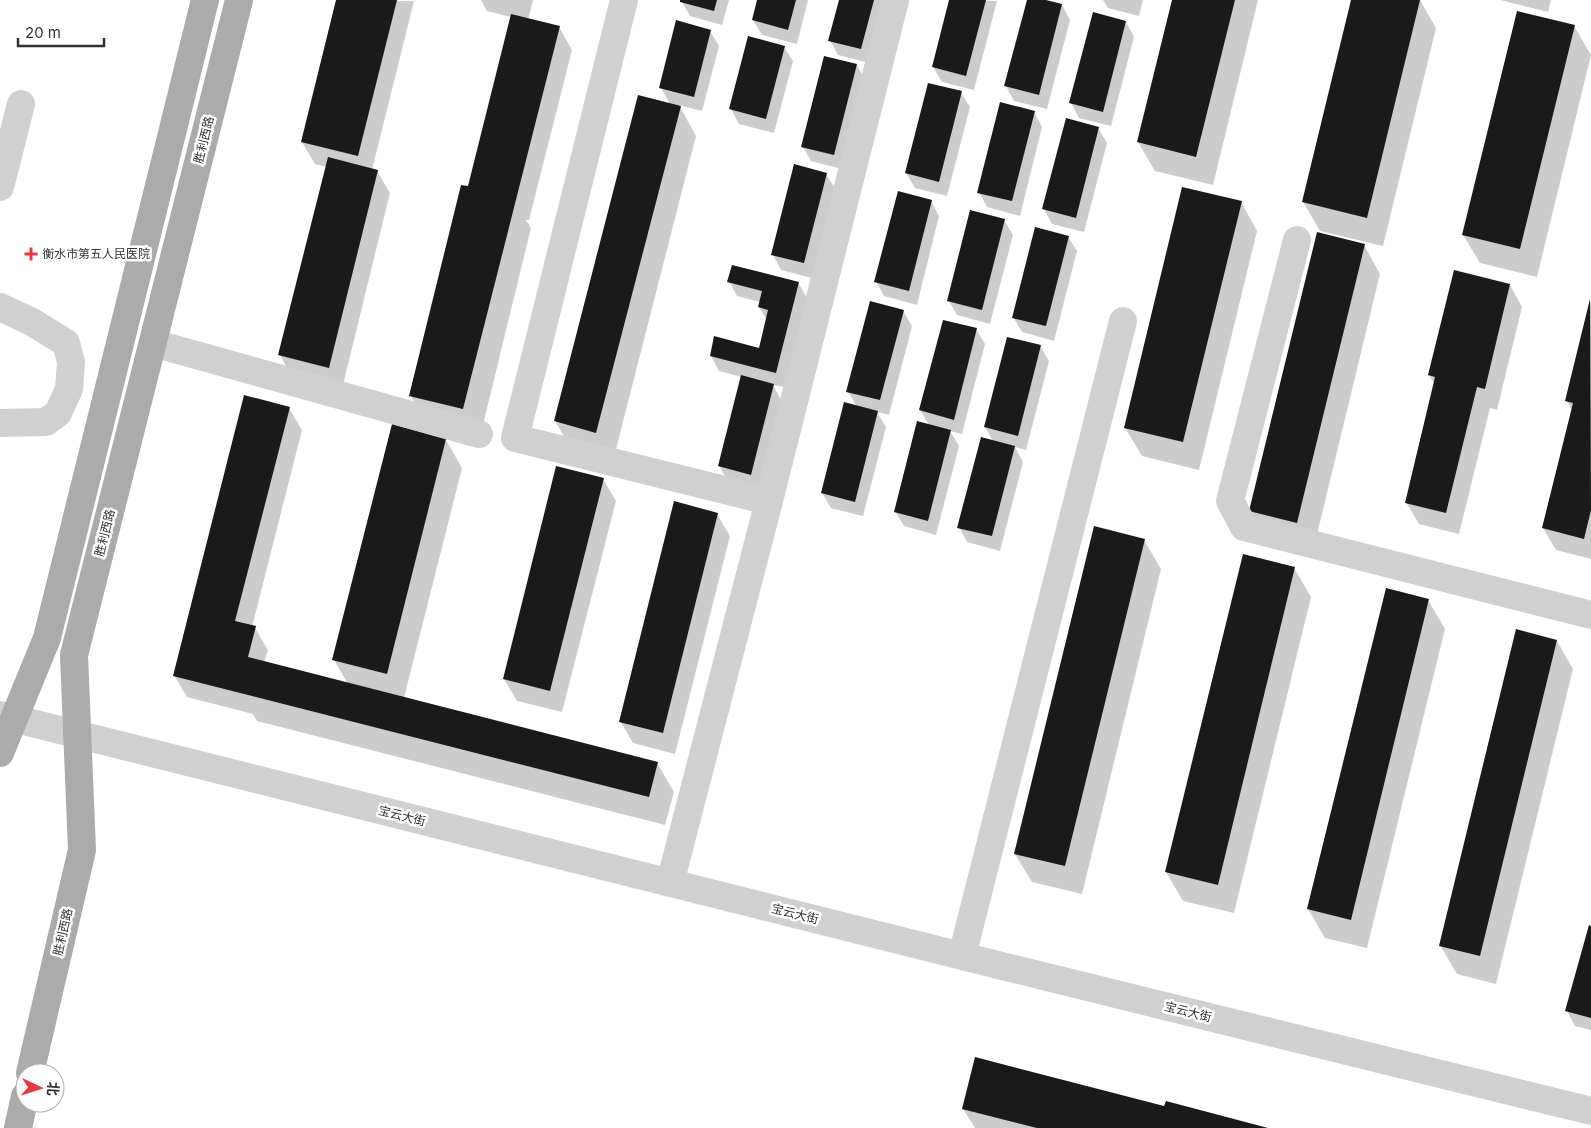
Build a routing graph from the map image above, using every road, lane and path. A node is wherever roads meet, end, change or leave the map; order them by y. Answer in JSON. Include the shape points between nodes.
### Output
{"nodes":[{"id":1,"x":205,"y":0,"type":"edge"},
{"id":2,"x":239,"y":0,"type":"edge"},
{"id":3,"x":624,"y":0,"type":"edge"},
{"id":4,"x":895,"y":0,"type":"edge"},
{"id":5,"x":20,"y":104,"type":"dead end"},
{"id":6,"x":0,"y":187,"type":"edge"},
{"id":7,"x":1297,"y":240,"type":"dead end"},
{"id":8,"x":0,"y":307,"type":"edge"},
{"id":9,"x":1122,"y":322,"type":"dead end"},
{"id":10,"x":153,"y":343,"type":"junction"},
{"id":11,"x":69,"y":389,"type":"junction"},
{"id":12,"x":106,"y":399,"type":"junction"},
{"id":13,"x":0,"y":423,"type":"edge"},
{"id":14,"x":479,"y":434,"type":"dead end"},
{"id":15,"x":769,"y":501,"type":"junction"},
{"id":16,"x":1591,"y":615,"type":"edge"},
{"id":17,"x":7,"y":717,"type":"edge"},
{"id":18,"x":78,"y":734,"type":"junction"},
{"id":19,"x":0,"y":753,"type":"edge"},
{"id":20,"x":670,"y":883,"type":"junction"},
{"id":21,"x":962,"y":956,"type":"junction"},
{"id":22,"x":32,"y":1063,"type":"edge"},
{"id":23,"x":1591,"y":1111,"type":"edge"},
{"id":24,"x":21,"y":1113,"type":"edge"},
{"id":25,"x":18,"y":1128,"type":"edge"}],
"edges":[{"from":1,"to":12,"type":"main road"},
{"from":2,"to":10,"type":"main road","name":"胜利西路"},
{"from":3,"to":15,"type":"street","via":[[515,438]]},
{"from":4,"to":15,"type":"street"},
{"from":5,"to":6,"type":"street"},
{"from":7,"to":16,"type":"street","via":[[1230,501],[1244,527]]},
{"from":8,"to":11,"type":"street","via":[[66,343],[72,362]]},
{"from":9,"to":21,"type":"street"},
{"from":10,"to":14,"type":"street"},
{"from":10,"to":18,"type":"main road","name":"胜利西路","via":[[74,655]]},
{"from":11,"to":12,"type":"street"},
{"from":11,"to":13,"type":"street","via":[[58,413],[46,422]]},
{"from":12,"to":17,"type":"main road","via":[[47,638]]},
{"from":15,"to":20,"type":"street"},
{"from":17,"to":18,"type":"street","name":"宝云大街"},
{"from":17,"to":19,"type":"main road"},
{"from":18,"to":20,"type":"street","name":"宝云大街"},
{"from":18,"to":22,"type":"main road","name":"胜利西路","via":[[82,850]]},
{"from":20,"to":21,"type":"street","name":"宝云大街"},
{"from":21,"to":23,"type":"street","name":"宝云大街"},
{"from":24,"to":25,"type":"main road"}]}
